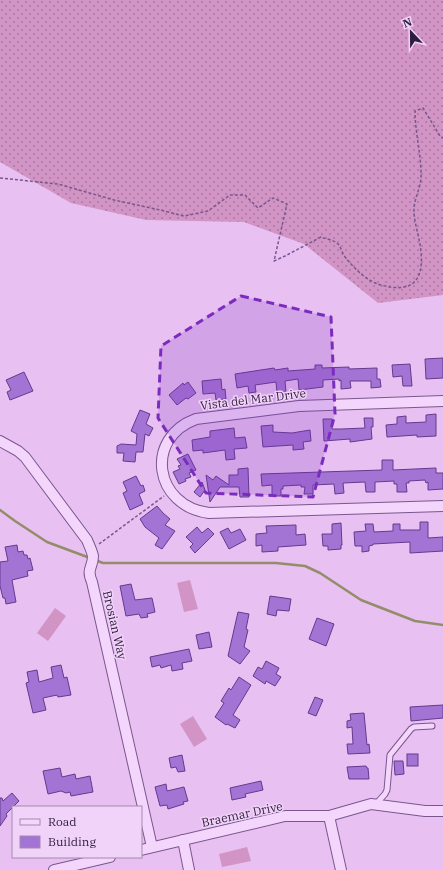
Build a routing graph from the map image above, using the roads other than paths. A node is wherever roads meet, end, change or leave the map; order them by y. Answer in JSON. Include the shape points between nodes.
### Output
{"nodes":[{"id":1,"x":443,"y":401,"type":"edge"},
{"id":2,"x":0,"y":441,"type":"edge"},
{"id":3,"x":443,"y":506,"type":"edge"},
{"id":4,"x":432,"y":726,"type":"dead end"},
{"id":5,"x":376,"y":805,"type":"junction"},
{"id":6,"x":443,"y":811,"type":"edge"},
{"id":7,"x":330,"y":816,"type":"junction"},
{"id":8,"x":183,"y":840,"type":"junction"},
{"id":9,"x":152,"y":847,"type":"junction"},
{"id":10,"x":142,"y":850,"type":"edge"},
{"id":11,"x":106,"y":858,"type":"edge"},
{"id":12,"x":54,"y":870,"type":"edge"},
{"id":13,"x":189,"y":870,"type":"edge"},
{"id":14,"x":341,"y":870,"type":"edge"}],
"edges":[{"from":1,"to":3,"type":"street","name":"Vista del Mar Drive","via":[[299,406],[196,419],[175,432],[162,459],[163,474],[170,492],[177,500],[199,512]]},
{"from":2,"to":9,"type":"street","name":"Brosian Way","via":[[25,457],[92,550],[93,559],[89,575]]},
{"from":4,"to":5,"type":"lane","via":[[411,729],[390,755],[387,790]]},
{"from":5,"to":6,"type":"street","name":"Braemar Drive"},
{"from":5,"to":7,"type":"street","name":"Braemar Drive","via":[[371,804]]},
{"from":7,"to":8,"type":"street","name":"Braemar Drive","via":[[285,816]]},
{"from":7,"to":14,"type":"street"},
{"from":8,"to":9,"type":"street","name":"Braemar Drive"},
{"from":8,"to":13,"type":"street"},
{"from":9,"to":10,"type":"street","name":"Braemar Drive"},
{"from":11,"to":12,"type":"street"}]}
